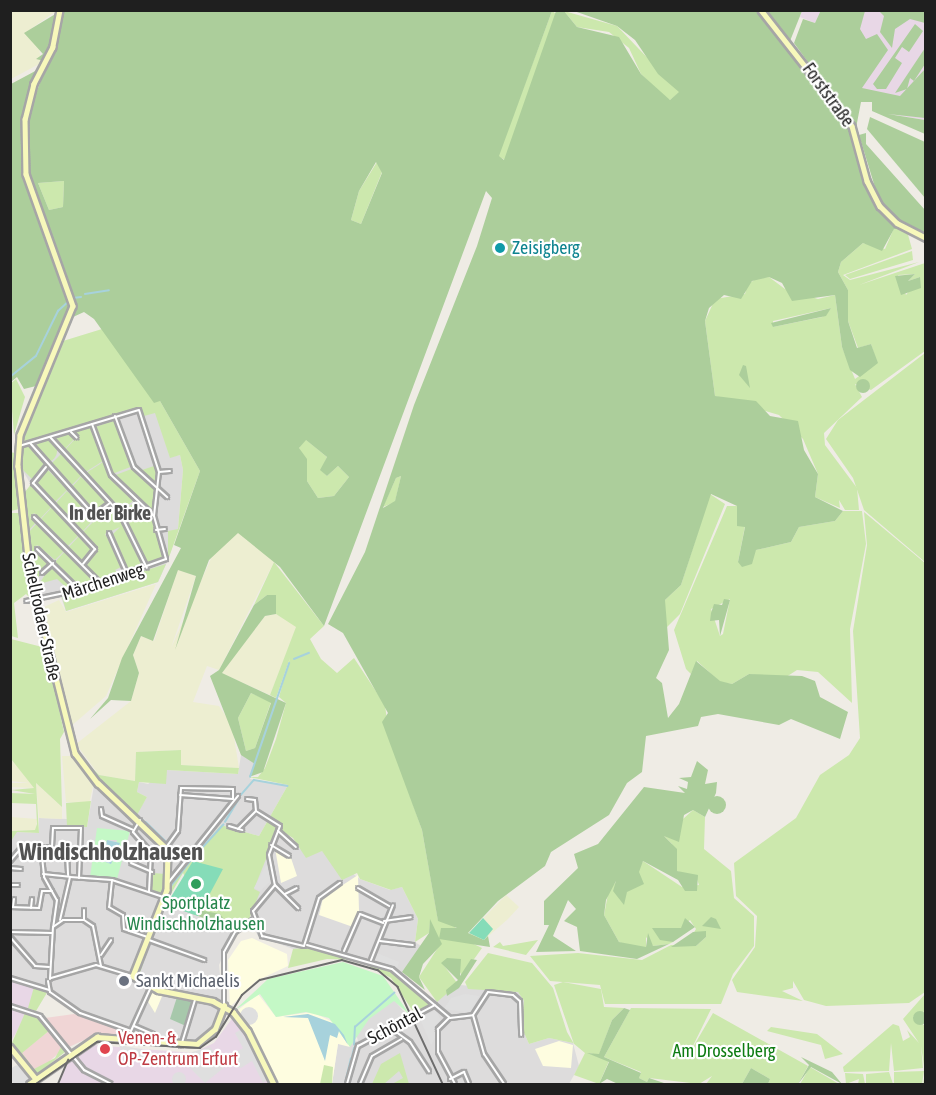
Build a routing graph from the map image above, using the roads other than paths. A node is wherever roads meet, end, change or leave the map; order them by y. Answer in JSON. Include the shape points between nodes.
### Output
{"nodes":[{"id":1,"x":60,"y":10,"type":"edge"},
{"id":2,"x":760,"y":10,"type":"edge"},
{"id":3,"x":926,"y":238,"type":"edge"},
{"id":4,"x":115,"y":416,"type":"junction"},
{"id":5,"x":92,"y":424,"type":"junction"},
{"id":6,"x":70,"y":430,"type":"junction"},
{"id":7,"x":50,"y":437,"type":"junction"},
{"id":8,"x":77,"y":438,"type":"dead end"},
{"id":9,"x":30,"y":443,"type":"junction"},
{"id":10,"x":19,"y":446,"type":"junction"},
{"id":11,"x":46,"y":467,"type":"junction"},
{"id":12,"x":170,"y":471,"type":"dead end"},
{"id":13,"x":159,"y":472,"type":"junction"},
{"id":14,"x":159,"y":492,"type":"junction"},
{"id":15,"x":167,"y":497,"type":"dead end"},
{"id":16,"x":110,"y":503,"type":"junction"},
{"id":17,"x":154,"y":516,"type":"junction"},
{"id":18,"x":34,"y":517,"type":"dead end"},
{"id":19,"x":165,"y":529,"type":"dead end"},
{"id":20,"x":156,"y":530,"type":"junction"},
{"id":21,"x":109,"y":533,"type":"dead end"},
{"id":22,"x":37,"y":549,"type":"dead end"},
{"id":23,"x":52,"y":563,"type":"junction"},
{"id":24,"x":83,"y":564,"type":"junction"},
{"id":25,"x":147,"y":568,"type":"junction"},
{"id":26,"x":42,"y":573,"type":"dead end"},
{"id":27,"x":127,"y":575,"type":"junction"},
{"id":28,"x":101,"y":584,"type":"junction"},
{"id":29,"x":79,"y":590,"type":"junction"},
{"id":30,"x":26,"y":601,"type":"dead end"},
{"id":31,"x":38,"y":603,"type":"junction"},
{"id":32,"x":180,"y":795,"type":"junction"},
{"id":33,"x":236,"y":798,"type":"junction"},
{"id":34,"x":247,"y":799,"type":"dead end"},
{"id":35,"x":101,"y":809,"type":"dead end"},
{"id":36,"x":256,"y":811,"type":"junction"},
{"id":37,"x":140,"y":820,"type":"junction"},
{"id":38,"x":229,"y":826,"type":"dead end"},
{"id":39,"x":133,"y":830,"type":"junction"},
{"id":40,"x":278,"y":831,"type":"junction"},
{"id":41,"x":272,"y":845,"type":"junction"},
{"id":42,"x":167,"y":846,"type":"junction"},
{"id":43,"x":41,"y":847,"type":"junction"},
{"id":44,"x":296,"y":847,"type":"dead end"},
{"id":45,"x":67,"y":854,"type":"dead end"},
{"id":46,"x":289,"y":856,"type":"dead end"},
{"id":47,"x":10,"y":861,"type":"edge"},
{"id":48,"x":131,"y":863,"type":"dead end"},
{"id":49,"x":10,"y":868,"type":"edge"},
{"id":50,"x":21,"y":869,"type":"dead end"},
{"id":51,"x":152,"y":872,"type":"junction"},
{"id":52,"x":43,"y":874,"type":"junction"},
{"id":53,"x":69,"y":876,"type":"junction"},
{"id":54,"x":79,"y":878,"type":"junction"},
{"id":55,"x":112,"y":880,"type":"junction"},
{"id":56,"x":168,"y":883,"type":"junction"},
{"id":57,"x":340,"y":883,"type":"dead end"},
{"id":58,"x":10,"y":885,"type":"edge"},
{"id":59,"x":18,"y":885,"type":"dead end"},
{"id":60,"x":275,"y":885,"type":"junction"},
{"id":61,"x":297,"y":888,"type":"dead end"},
{"id":62,"x":358,"y":888,"type":"dead end"},
{"id":63,"x":52,"y":891,"type":"junction"},
{"id":64,"x":362,"y":891,"type":"junction"},
{"id":65,"x":149,"y":892,"type":"junction"},
{"id":66,"x":285,"y":894,"type":"junction"},
{"id":67,"x":360,"y":896,"type":"dead end"},
{"id":68,"x":165,"y":898,"type":"junction"},
{"id":69,"x":14,"y":899,"type":"dead end"},
{"id":70,"x":32,"y":899,"type":"dead end"},
{"id":71,"x":12,"y":907,"type":"edge"},
{"id":72,"x":31,"y":908,"type":"junction"},
{"id":73,"x":298,"y":908,"type":"dead end"},
{"id":74,"x":84,"y":910,"type":"dead end"},
{"id":75,"x":411,"y":917,"type":"dead end"},
{"id":76,"x":54,"y":920,"type":"junction"},
{"id":77,"x":84,"y":920,"type":"junction"},
{"id":78,"x":253,"y":920,"type":"junction"},
{"id":79,"x":60,"y":921,"type":"junction"},
{"id":80,"x":384,"y":922,"type":"junction"},
{"id":81,"x":53,"y":927,"type":"junction"},
{"id":82,"x":10,"y":932,"type":"edge"},
{"id":83,"x":52,"y":933,"type":"junction"},
{"id":84,"x":10,"y":937,"type":"edge"},
{"id":85,"x":149,"y":939,"type":"junction"},
{"id":86,"x":111,"y":940,"type":"dead end"},
{"id":87,"x":380,"y":941,"type":"junction"},
{"id":88,"x":306,"y":944,"type":"junction"},
{"id":89,"x":413,"y":945,"type":"dead end"},
{"id":90,"x":344,"y":951,"type":"junction"},
{"id":91,"x":101,"y":955,"type":"junction"},
{"id":92,"x":204,"y":960,"type":"dead end"},
{"id":93,"x":370,"y":960,"type":"junction"},
{"id":94,"x":100,"y":966,"type":"junction"},
{"id":95,"x":49,"y":967,"type":"junction"},
{"id":96,"x":133,"y":976,"type":"junction"},
{"id":97,"x":10,"y":978,"type":"edge"},
{"id":98,"x":49,"y":980,"type":"junction"},
{"id":99,"x":42,"y":985,"type":"junction"},
{"id":100,"x":151,"y":987,"type":"junction"},
{"id":101,"x":49,"y":990,"type":"junction"},
{"id":102,"x":196,"y":998,"type":"junction"},
{"id":103,"x":435,"y":1005,"type":"junction"},
{"id":104,"x":10,"y":1006,"type":"edge"},
{"id":105,"x":224,"y":1006,"type":"junction"},
{"id":106,"x":473,"y":1015,"type":"junction"},
{"id":107,"x":449,"y":1018,"type":"junction"},
{"id":108,"x":134,"y":1026,"type":"junction"},
{"id":109,"x":392,"y":1029,"type":"junction"},
{"id":110,"x":153,"y":1034,"type":"dead end"},
{"id":111,"x":521,"y":1035,"type":"dead end"},
{"id":112,"x":401,"y":1039,"type":"junction"},
{"id":113,"x":181,"y":1046,"type":"junction"},
{"id":114,"x":10,"y":1047,"type":"edge"},
{"id":115,"x":70,"y":1052,"type":"junction"},
{"id":116,"x":429,"y":1071,"type":"dead end"},
{"id":117,"x":450,"y":1078,"type":"junction"},
{"id":118,"x":36,"y":1079,"type":"junction"},
{"id":119,"x":107,"y":1083,"type":"edge"},
{"id":120,"x":29,"y":1084,"type":"edge"},
{"id":121,"x":111,"y":1084,"type":"edge"},
{"id":122,"x":274,"y":1084,"type":"edge"},
{"id":123,"x":347,"y":1084,"type":"edge"},
{"id":124,"x":360,"y":1084,"type":"edge"},
{"id":125,"x":455,"y":1084,"type":"edge"},
{"id":126,"x":470,"y":1084,"type":"edge"},
{"id":127,"x":504,"y":1084,"type":"edge"}],
"edges":[{"from":1,"to":10,"type":"street","name":"Schellrodaer Straße","via":[[50,54],[34,84],[25,119],[26,174],[72,299],[69,322],[24,418]]},
{"from":2,"to":3,"type":"street","name":"Forststraße","via":[[852,126],[867,181],[880,206],[897,223]]},
{"from":4,"to":5,"type":"street"},
{"from":4,"to":13,"type":"street","via":[[136,410]]},
{"from":4,"to":14,"type":"street","via":[[131,460]]},
{"from":5,"to":6,"type":"street"},
{"from":5,"to":17,"type":"street","via":[[111,475]]},
{"from":6,"to":7,"type":"street"},
{"from":6,"to":8,"type":"street"},
{"from":7,"to":9,"type":"street"},
{"from":7,"to":16,"type":"street"},
{"from":9,"to":10,"type":"street"},
{"from":9,"to":11,"type":"street"},
{"from":10,"to":31,"type":"street","name":"Schellrodaer Straße","via":[[28,563]]},
{"from":11,"to":16,"type":"street","via":[[96,517]]},
{"from":11,"to":24,"type":"street","via":[[33,482],[95,549]]},
{"from":12,"to":13,"type":"street"},
{"from":13,"to":14,"type":"street"},
{"from":14,"to":15,"type":"street"},
{"from":14,"to":17,"type":"street"},
{"from":16,"to":25,"type":"street","via":[[127,524]]},
{"from":17,"to":20,"type":"street"},
{"from":18,"to":24,"type":"street"},
{"from":19,"to":20,"type":"street"},
{"from":20,"to":25,"type":"street","name":"Märchenweg","via":[[166,559]]},
{"from":21,"to":27,"type":"street"},
{"from":22,"to":23,"type":"street"},
{"from":23,"to":26,"type":"street"},
{"from":23,"to":29,"type":"street"},
{"from":24,"to":28,"type":"street"},
{"from":25,"to":27,"type":"street","name":"Märchenweg"},
{"from":27,"to":28,"type":"street","name":"Märchenweg"},
{"from":28,"to":29,"type":"street","name":"Märchenweg"},
{"from":29,"to":31,"type":"street","name":"Märchenweg"},
{"from":30,"to":31,"type":"street"},
{"from":31,"to":37,"type":"street","name":"Schellrodaer Straße","via":[[75,753],[108,793]]},
{"from":32,"to":33,"type":"street"},
{"from":32,"to":33,"type":"street","via":[[185,786],[233,789]]},
{"from":32,"to":42,"type":"street","via":[[178,829]]},
{"from":33,"to":56,"type":"street"},
{"from":34,"to":36,"type":"street","via":[[255,800]]},
{"from":35,"to":39,"type":"street","via":[[102,816]]},
{"from":36,"to":38,"type":"street","via":[[240,830]]},
{"from":36,"to":40,"type":"street","via":[[280,826]]},
{"from":37,"to":39,"type":"street"},
{"from":37,"to":42,"type":"street","name":"Schellrodaer Straße"},
{"from":39,"to":51,"type":"street","via":[[151,852]]},
{"from":40,"to":41,"type":"street"},
{"from":40,"to":44,"type":"street"},
{"from":41,"to":46,"type":"street"},
{"from":41,"to":60,"type":"street"},
{"from":42,"to":56,"type":"street"},
{"from":43,"to":47,"type":"street","via":[[22,847]]},
{"from":43,"to":52,"type":"street"},
{"from":43,"to":54,"type":"street","via":[[52,847],[53,828],[81,828]]},
{"from":45,"to":53,"type":"street"},
{"from":48,"to":51,"type":"street"},
{"from":49,"to":50,"type":"street"},
{"from":51,"to":65,"type":"street"},
{"from":52,"to":53,"type":"street"},
{"from":52,"to":63,"type":"street"},
{"from":53,"to":54,"type":"street"},
{"from":53,"to":79,"type":"street"},
{"from":54,"to":55,"type":"street"},
{"from":55,"to":65,"type":"street"},
{"from":55,"to":85,"type":"street","via":[[109,907],[123,915],[124,928]]},
{"from":56,"to":68,"type":"street"},
{"from":57,"to":88,"type":"street","via":[[320,897]]},
{"from":58,"to":59,"type":"street"},
{"from":60,"to":66,"type":"street"},
{"from":60,"to":78,"type":"street","via":[[257,900]]},
{"from":61,"to":66,"type":"street"},
{"from":62,"to":64,"type":"street"},
{"from":63,"to":72,"type":"street","via":[[42,890],[39,908]]},
{"from":63,"to":76,"type":"street","via":[[57,900]]},
{"from":64,"to":67,"type":"street"},
{"from":64,"to":80,"type":"street","via":[[391,905]]},
{"from":65,"to":68,"type":"street"},
{"from":66,"to":73,"type":"street"},
{"from":68,"to":85,"type":"street"},
{"from":69,"to":71,"type":"street"},
{"from":70,"to":72,"type":"street"},
{"from":71,"to":72,"type":"street"},
{"from":74,"to":77,"type":"street"},
{"from":75,"to":80,"type":"street"},
{"from":76,"to":79,"type":"street"},
{"from":76,"to":81,"type":"street"},
{"from":77,"to":79,"type":"street"},
{"from":77,"to":91,"type":"street","via":[[94,928]]},
{"from":78,"to":88,"type":"street","via":[[266,939]]},
{"from":78,"to":105,"type":"street","via":[[235,932],[225,952]]},
{"from":79,"to":81,"type":"street"},
{"from":80,"to":87,"type":"street"},
{"from":80,"to":90,"type":"street","via":[[360,914]]},
{"from":81,"to":83,"type":"street"},
{"from":82,"to":83,"type":"street"},
{"from":83,"to":95,"type":"street"},
{"from":84,"to":95,"type":"street","via":[[35,966]]},
{"from":85,"to":92,"type":"street"},
{"from":85,"to":96,"type":"street"},
{"from":86,"to":91,"type":"street"},
{"from":87,"to":89,"type":"street"},
{"from":87,"to":93,"type":"street"},
{"from":88,"to":90,"type":"street","via":[[320,952]]},
{"from":90,"to":93,"type":"street"},
{"from":91,"to":94,"type":"street"},
{"from":93,"to":103,"type":"street","via":[[409,978]]},
{"from":94,"to":96,"type":"street"},
{"from":94,"to":98,"type":"street"},
{"from":95,"to":98,"type":"street"},
{"from":96,"to":100,"type":"street"},
{"from":97,"to":99,"type":"street"},
{"from":98,"to":99,"type":"street"},
{"from":98,"to":101,"type":"street"},
{"from":99,"to":101,"type":"street"},
{"from":100,"to":102,"type":"street"},
{"from":100,"to":108,"type":"street"},
{"from":101,"to":108,"type":"street","via":[[80,1013],[131,1031]]},
{"from":102,"to":105,"type":"street"},
{"from":102,"to":113,"type":"street"},
{"from":103,"to":107,"type":"street"},
{"from":103,"to":109,"type":"street","name":"Schöntal"},
{"from":104,"to":115,"type":"street","via":[[40,1017]]},
{"from":105,"to":113,"type":"street","via":[[208,1037]]},
{"from":105,"to":122,"type":"street","via":[[248,1031]]},
{"from":106,"to":107,"type":"street"},
{"from":106,"to":111,"type":"street","via":[[488,992],[513,994],[520,1001]]},
{"from":106,"to":127,"type":"street","via":[[484,1054]]},
{"from":107,"to":117,"type":"street","via":[[438,1027],[437,1041]]},
{"from":108,"to":110,"type":"street"},
{"from":109,"to":112,"type":"street"},
{"from":109,"to":123,"type":"street","name":"Schöntal","via":[[358,1046]]},
{"from":112,"to":116,"type":"street","via":[[411,1042]]},
{"from":112,"to":124,"type":"street","via":[[372,1056]]},
{"from":113,"to":115,"type":"street","via":[[101,1036]]},
{"from":114,"to":118,"type":"street"},
{"from":115,"to":118,"type":"street"},
{"from":115,"to":119,"type":"street","via":[[86,1071]]},
{"from":117,"to":125,"type":"street"},
{"from":117,"to":126,"type":"street","via":[[464,1072]]},
{"from":118,"to":120,"type":"street"},
{"from":119,"to":121,"type":"street"}]}
